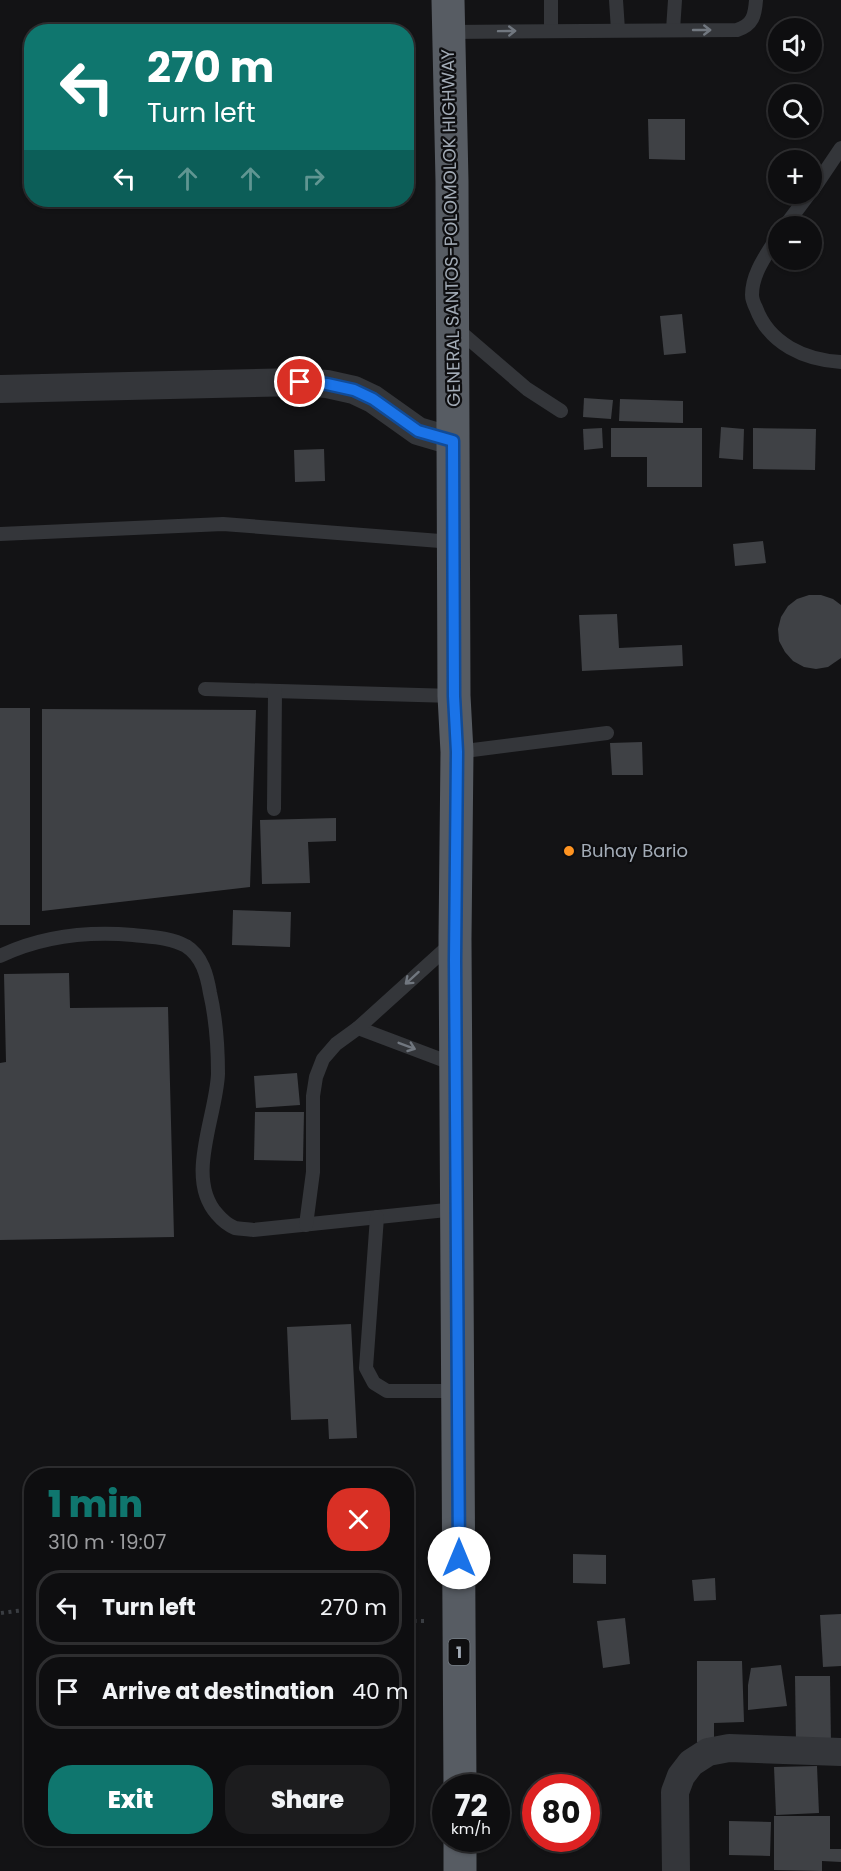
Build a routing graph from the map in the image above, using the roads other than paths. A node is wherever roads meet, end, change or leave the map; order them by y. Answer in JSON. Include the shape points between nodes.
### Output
{"nodes":[{"id":1,"x":551,"y":0,"type":"edge"},
{"id":2,"x":616,"y":0,"type":"edge"},
{"id":3,"x":675,"y":0,"type":"edge"},
{"id":4,"x":756,"y":0,"type":"edge"},
{"id":5,"x":448,"y":16,"type":"edge"},
{"id":6,"x":618,"y":30,"type":"junction"},
{"id":7,"x":673,"y":30,"type":"junction"},
{"id":8,"x":551,"y":31,"type":"junction"},
{"id":9,"x":841,"y":148,"type":"edge"},
{"id":10,"x":822,"y":175,"type":"edge"},
{"id":11,"x":768,"y":254,"type":"edge"},
{"id":12,"x":452,"y":324,"type":"junction"},
{"id":13,"x":841,"y":362,"type":"edge"},
{"id":14,"x":0,"y":389,"type":"edge"},
{"id":15,"x":561,"y":411,"type":"dead end"},
{"id":16,"x":453,"y":441,"type":"junction"},
{"id":17,"x":0,"y":534,"type":"edge"},
{"id":18,"x":453,"y":542,"type":"junction"},
{"id":19,"x":205,"y":689,"type":"dead end"},
{"id":20,"x":275,"y":691,"type":"junction"},
{"id":21,"x":454,"y":696,"type":"junction"},
{"id":22,"x":607,"y":733,"type":"dead end"},
{"id":23,"x":457,"y":752,"type":"junction"},
{"id":24,"x":274,"y":809,"type":"dead end"},
{"id":25,"x":455,"y":939,"type":"junction"},
{"id":26,"x":0,"y":956,"type":"edge"},
{"id":27,"x":358,"y":1028,"type":"junction"},
{"id":28,"x":456,"y":1065,"type":"junction"},
{"id":29,"x":457,"y":1209,"type":"junction"},
{"id":30,"x":377,"y":1217,"type":"junction"},
{"id":31,"x":306,"y":1225,"type":"junction"},
{"id":32,"x":458,"y":1391,"type":"junction"},
{"id":33,"x":841,"y":1752,"type":"edge"},
{"id":34,"x":460,"y":1774,"type":"edge"},
{"id":35,"x":460,"y":1852,"type":"edge"},
{"id":36,"x":460,"y":1871,"type":"edge"},
{"id":37,"x":676,"y":1871,"type":"edge"}],
"edges":[{"from":1,"to":8,"type":"lane"},
{"from":2,"to":6,"type":"lane"},
{"from":3,"to":7,"type":"lane"},
{"from":7,"to":4,"type":"lane","one_way":true,"via":[[737,30],[755,16]]},
{"from":5,"to":8,"type":"lane","one_way":true},
{"from":5,"to":12,"type":"highway","name":"GENERAL SANTOS-POLOMOLOK HIGHWAY","number":"1"},
{"from":6,"to":7,"type":"lane"},
{"from":6,"to":8,"type":"lane"},
{"from":9,"to":10,"type":"lane"},
{"from":11,"to":13,"type":"lane","via":[[754,278],[752,297],[760,321],[798,353]]},
{"from":12,"to":15,"type":"lane","via":[[528,389]]},
{"from":12,"to":16,"type":"highway","name":"GENERAL SANTOS-POLOMOLOK HIGHWAY","number":"1"},
{"from":14,"to":16,"type":"street","via":[[327,384],[354,390],[418,431]]},
{"from":16,"to":18,"type":"highway","name":"GENERAL SANTOS-POLOMOLOK HIGHWAY","number":"1"},
{"from":17,"to":18,"type":"lane","via":[[223,524]]},
{"from":18,"to":21,"type":"highway","name":"GENERAL SANTOS-POLOMOLOK HIGHWAY","number":"1"},
{"from":19,"to":20,"type":"lane"},
{"from":20,"to":21,"type":"lane"},
{"from":20,"to":24,"type":"lane"},
{"from":21,"to":23,"type":"highway","name":"GENERAL SANTOS-POLOMOLOK HIGHWAY","number":"1"},
{"from":22,"to":23,"type":"lane"},
{"from":23,"to":25,"type":"highway","name":"GENERAL SANTOS-POLOMOLOK HIGHWAY","number":"1"},
{"from":25,"to":27,"type":"lane","one_way":true},
{"from":25,"to":28,"type":"highway","name":"GENERAL SANTOS-POLOMOLOK HIGHWAY","number":"1"},
{"from":26,"to":31,"type":"lane","via":[[43,939],[70,935],[122,934],[174,941],[188,947],[199,958],[207,977],[216,1035],[218,1075],[203,1158],[205,1193],[212,1208],[235,1228]]},
{"from":27,"to":28,"type":"lane","one_way":true},
{"from":27,"to":31,"type":"lane","via":[[323,1059],[316,1077],[313,1172]]},
{"from":28,"to":29,"type":"highway","name":"GENERAL SANTOS-POLOMOLOK HIGHWAY","number":"1"},
{"from":29,"to":30,"type":"lane"},
{"from":29,"to":32,"type":"highway","name":"GENERAL SANTOS-POLOMOLOK HIGHWAY","number":"1"},
{"from":30,"to":31,"type":"lane"},
{"from":30,"to":32,"type":"lane","via":[[366,1368],[374,1383],[387,1391]]},
{"from":32,"to":34,"type":"highway","name":"GENERAL SANTOS-POLOMOLOK HIGHWAY","number":"1"},
{"from":33,"to":37,"type":"street","via":[[729,1748],[708,1752],[692,1762],[675,1792]]},
{"from":35,"to":36,"type":"highway"}]}
